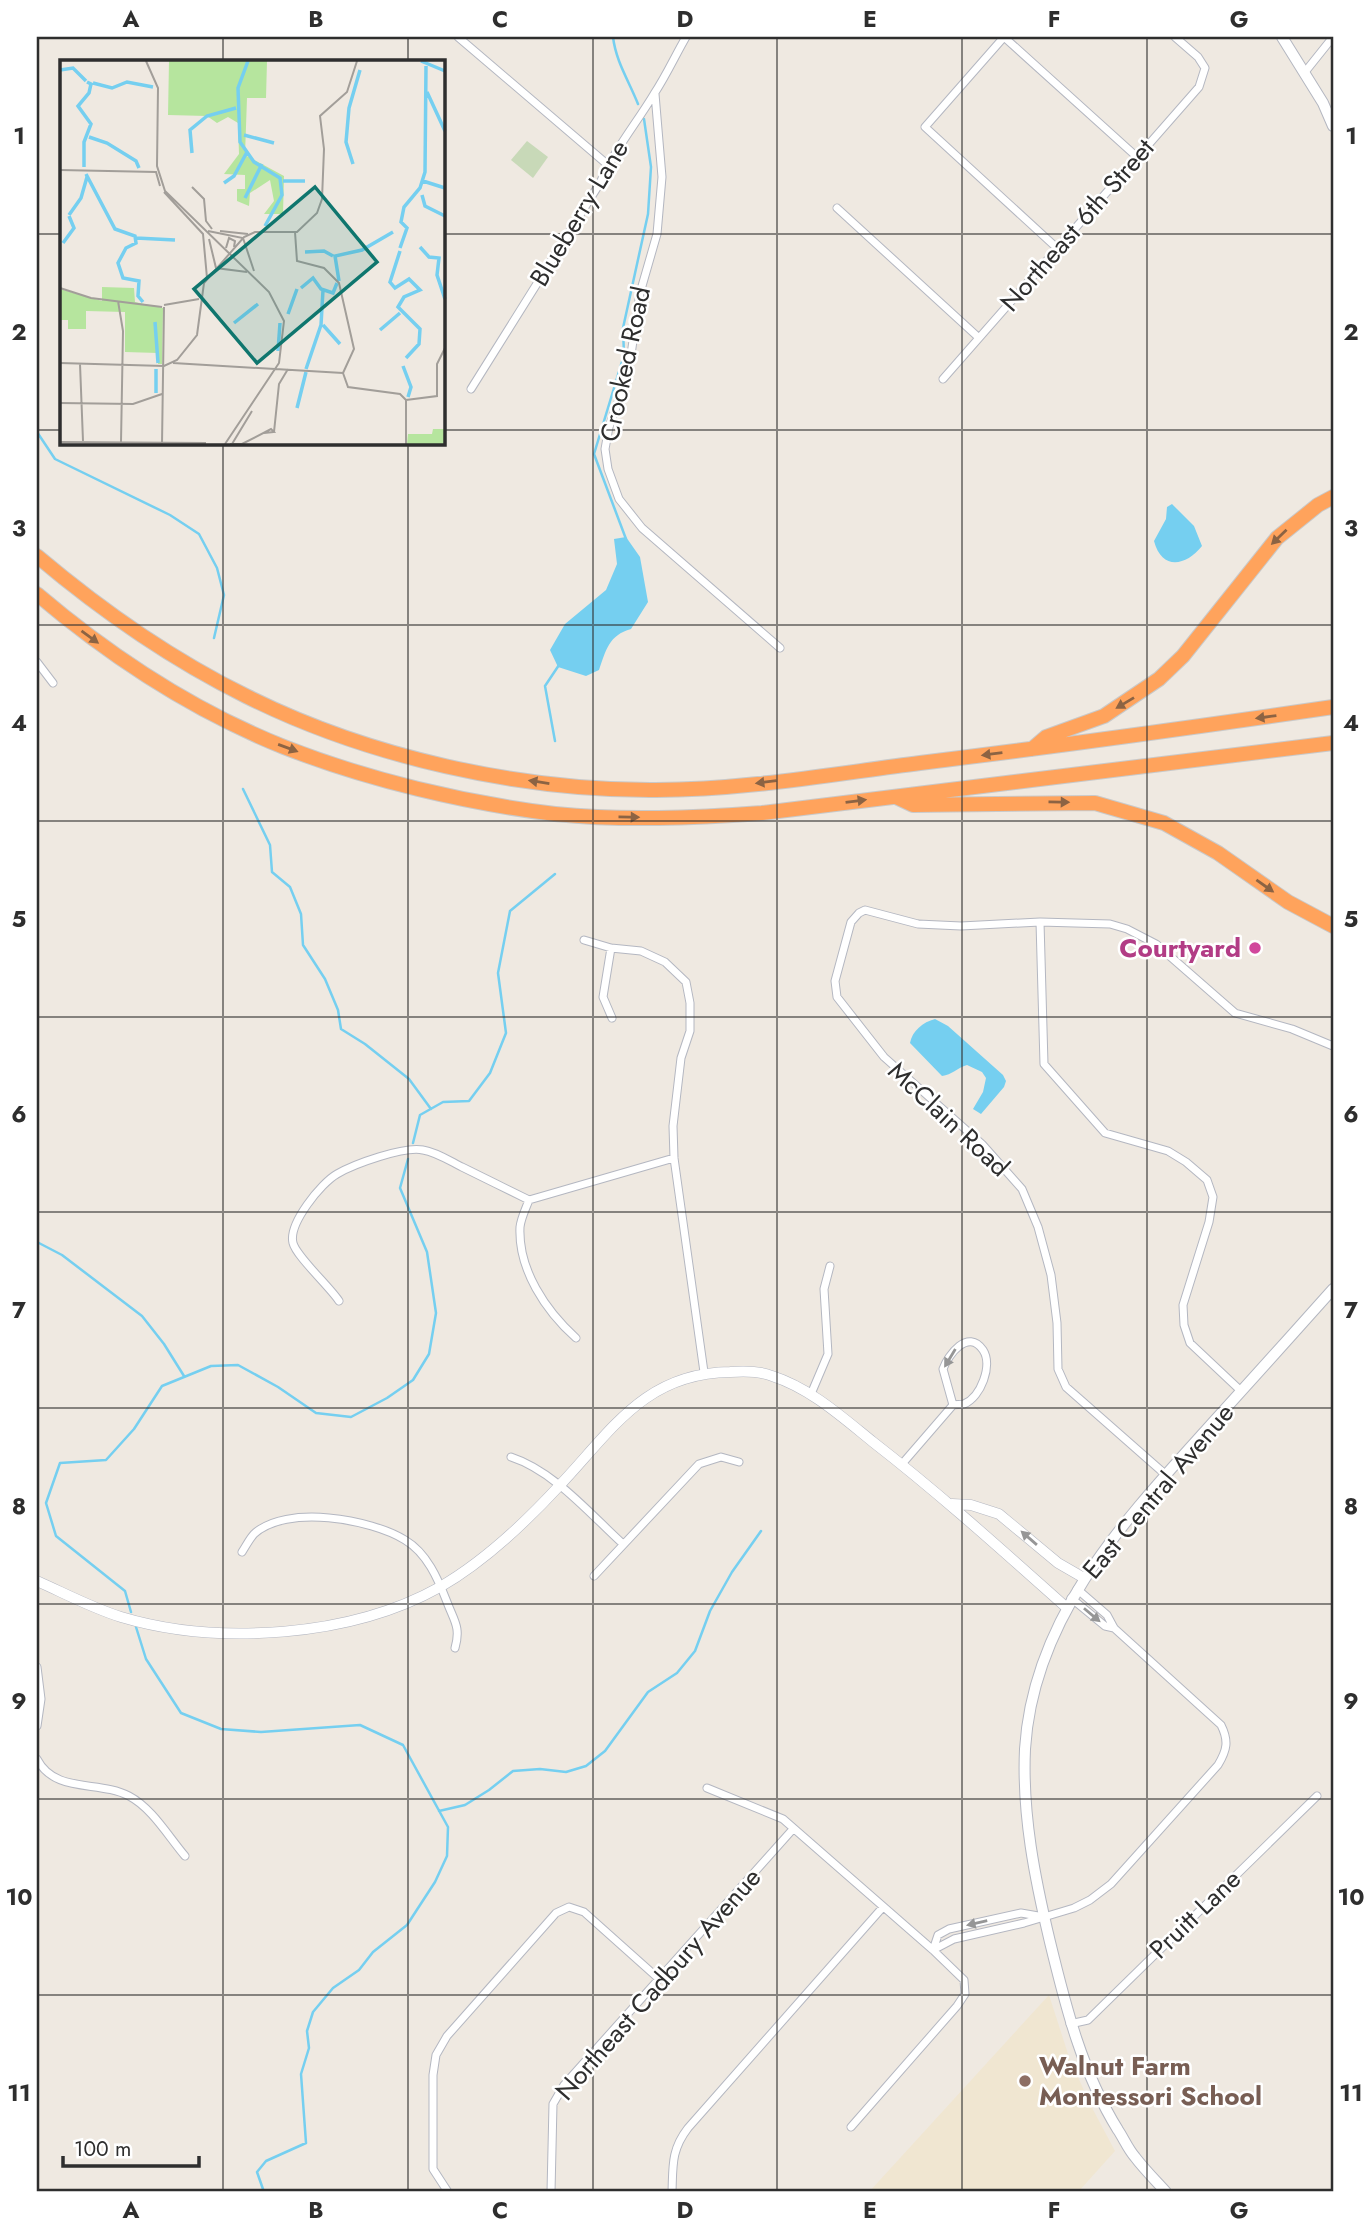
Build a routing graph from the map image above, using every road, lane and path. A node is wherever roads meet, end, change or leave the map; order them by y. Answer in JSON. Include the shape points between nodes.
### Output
{"nodes":[{"id":1,"x":458,"y":37,"type":"edge"},
{"id":2,"x":686,"y":37,"type":"edge"},
{"id":3,"x":1004,"y":37,"type":"edge"},
{"id":4,"x":1175,"y":37,"type":"edge"},
{"id":5,"x":1282,"y":37,"type":"edge"},
{"id":6,"x":1333,"y":37,"type":"edge"},
{"id":7,"x":1305,"y":72,"type":"junction"},
{"id":8,"x":655,"y":94,"type":"junction"},
{"id":9,"x":1333,"y":126,"type":"edge"},
{"id":10,"x":1137,"y":157,"type":"junction"},
{"id":11,"x":608,"y":165,"type":"junction"},
{"id":12,"x":837,"y":208,"type":"dead end"},
{"id":13,"x":1058,"y":248,"type":"junction"},
{"id":14,"x":978,"y":337,"type":"junction"},
{"id":15,"x":943,"y":379,"type":"dead end"},
{"id":16,"x":471,"y":390,"type":"dead end"},
{"id":17,"x":1333,"y":496,"type":"edge"},
{"id":18,"x":37,"y":556,"type":"edge"},
{"id":19,"x":37,"y":594,"type":"edge"},
{"id":20,"x":780,"y":648,"type":"dead end"},
{"id":21,"x":37,"y":662,"type":"edge"},
{"id":22,"x":53,"y":682,"type":"dead end"},
{"id":23,"x":1333,"y":707,"type":"edge"},
{"id":24,"x":1333,"y":743,"type":"edge"},
{"id":25,"x":1031,"y":750,"type":"junction"},
{"id":26,"x":895,"y":796,"type":"junction"},
{"id":27,"x":1040,"y":922,"type":"junction"},
{"id":28,"x":1333,"y":926,"type":"edge"},
{"id":29,"x":584,"y":940,"type":"dead end"},
{"id":30,"x":611,"y":948,"type":"junction"},
{"id":31,"x":612,"y":1018,"type":"dead end"},
{"id":32,"x":1333,"y":1046,"type":"edge"},
{"id":33,"x":674,"y":1158,"type":"junction"},
{"id":34,"x":529,"y":1200,"type":"junction"},
{"id":35,"x":830,"y":1266,"type":"dead end"},
{"id":36,"x":1333,"y":1289,"type":"edge"},
{"id":37,"x":339,"y":1301,"type":"dead end"},
{"id":38,"x":576,"y":1338,"type":"dead end"},
{"id":39,"x":704,"y":1372,"type":"junction"},
{"id":40,"x":1241,"y":1391,"type":"junction"},
{"id":41,"x":811,"y":1394,"type":"junction"},
{"id":42,"x":953,"y":1405,"type":"junction"},
{"id":43,"x":511,"y":1457,"type":"dead end"},
{"id":44,"x":739,"y":1462,"type":"dead end"},
{"id":45,"x":902,"y":1464,"type":"junction"},
{"id":46,"x":1166,"y":1475,"type":"junction"},
{"id":47,"x":559,"y":1486,"type":"junction"},
{"id":48,"x":952,"y":1504,"type":"junction"},
{"id":49,"x":623,"y":1544,"type":"junction"},
{"id":50,"x":242,"y":1552,"type":"dead end"},
{"id":51,"x":594,"y":1576,"type":"dead end"},
{"id":52,"x":1084,"y":1578,"type":"junction"},
{"id":53,"x":37,"y":1581,"type":"edge"},
{"id":54,"x":441,"y":1586,"type":"junction"},
{"id":55,"x":1072,"y":1598,"type":"junction"},
{"id":56,"x":455,"y":1648,"type":"dead end"},
{"id":57,"x":37,"y":1667,"type":"edge"},
{"id":58,"x":37,"y":1726,"type":"edge"},
{"id":59,"x":37,"y":1759,"type":"edge"},
{"id":60,"x":706,"y":1787,"type":"dead end"},
{"id":61,"x":1317,"y":1796,"type":"dead end"},
{"id":62,"x":793,"y":1829,"type":"junction"},
{"id":63,"x":184,"y":1856,"type":"dead end"},
{"id":64,"x":883,"y":1907,"type":"junction"},
{"id":65,"x":1044,"y":1917,"type":"junction"},
{"id":66,"x":933,"y":1950,"type":"junction"},
{"id":67,"x":659,"y":1979,"type":"junction"},
{"id":68,"x":1070,"y":2024,"type":"junction"},
{"id":69,"x":851,"y":2127,"type":"dead end"},
{"id":70,"x":448,"y":2192,"type":"edge"},
{"id":71,"x":551,"y":2192,"type":"edge"},
{"id":72,"x":672,"y":2192,"type":"edge"},
{"id":73,"x":1166,"y":2192,"type":"edge"}],
"edges":[{"from":1,"to":11,"type":"street"},
{"from":2,"to":8,"type":"street","name":"Blueberry Lane"},
{"from":3,"to":10,"type":"street"},
{"from":3,"to":13,"type":"street","via":[[925,127]]},
{"from":4,"to":10,"type":"street","name":"Northeast 6th Street","via":[[1205,68],[1199,87]]},
{"from":5,"to":7,"type":"main road"},
{"from":6,"to":7,"type":"street"},
{"from":7,"to":9,"type":"main road"},
{"from":8,"to":11,"type":"street","name":"Blueberry Lane"},
{"from":8,"to":20,"type":"street","name":"Crooked Road","via":[[662,177],[657,234],[640,293],[628,375],[609,427],[608,469],[619,499],[642,528]]},
{"from":10,"to":13,"type":"street","name":"Northeast 6th Street"},
{"from":11,"to":16,"type":"street","name":"Blueberry Lane"},
{"from":12,"to":14,"type":"street"},
{"from":13,"to":14,"type":"street","name":"Northeast 6th Street"},
{"from":14,"to":15,"type":"street","name":"Northeast 6th Street"},
{"from":17,"to":25,"type":"highway","one_way":true,"via":[[1277,538],[1183,656],[1159,679],[1104,716],[1046,737]]},
{"from":25,"to":18,"type":"highway","one_way":true,"via":[[733,786],[656,790],[553,784],[440,764],[356,741],[248,697],[121,622]]},
{"from":19,"to":26,"type":"highway","one_way":true,"via":[[105,649],[211,713],[283,746],[438,793],[557,814],[662,818],[761,813]]},
{"from":21,"to":22,"type":"street"},
{"from":23,"to":25,"type":"highway","one_way":true},
{"from":24,"to":26,"type":"highway"},
{"from":26,"to":28,"type":"highway","one_way":true,"via":[[913,806],[1095,803],[1164,822]]},
{"from":27,"to":32,"type":"street","via":[[1110,924],[1127,929],[1156,944],[1235,1013]]},
{"from":27,"to":40,"type":"street","via":[[1044,1064],[1105,1133],[1168,1151],[1207,1180],[1213,1197],[1184,1305],[1184,1325],[1190,1343]]},
{"from":27,"to":46,"type":"street","name":"McClain Road","via":[[918,924],[865,910],[851,922],[835,981],[837,998],[884,1057],[982,1144],[1022,1189],[1051,1275],[1059,1369],[1066,1387]]},
{"from":29,"to":30,"type":"street"},
{"from":30,"to":31,"type":"street","via":[[603,997]]},
{"from":30,"to":33,"type":"street","via":[[641,951],[666,962],[685,982],[690,1031],[681,1058]]},
{"from":33,"to":34,"type":"street"},
{"from":33,"to":39,"type":"street"},
{"from":34,"to":37,"type":"street","via":[[422,1149],[390,1154],[334,1175],[295,1223],[293,1243]]},
{"from":34,"to":38,"type":"street","via":[[520,1226],[525,1261],[539,1295]]},
{"from":35,"to":41,"type":"street","via":[[824,1289],[828,1354]]},
{"from":36,"to":40,"type":"main road","name":"East Central Avenue"},
{"from":39,"to":41,"type":"street","via":[[771,1375]]},
{"from":39,"to":47,"type":"street","via":[[664,1387],[626,1412]]},
{"from":40,"to":46,"type":"main road","name":"East Central Avenue"},
{"from":41,"to":45,"type":"street"},
{"from":42,"to":42,"type":"street","one_way":true,"via":[[965,1404],[984,1380],[986,1358],[974,1343],[962,1343],[952,1351],[943,1369]]},
{"from":42,"to":45,"type":"street"},
{"from":43,"to":47,"type":"street","via":[[527,1462]]},
{"from":44,"to":49,"type":"street","via":[[721,1457],[699,1464]]},
{"from":45,"to":48,"type":"street"},
{"from":46,"to":52,"type":"main road","name":"East Central Avenue"},
{"from":47,"to":49,"type":"street"},
{"from":47,"to":54,"type":"street","via":[[509,1536]]},
{"from":52,"to":48,"type":"street","one_way":true,"via":[[1058,1563],[999,1514]]},
{"from":48,"to":55,"type":"street"},
{"from":49,"to":51,"type":"street"},
{"from":50,"to":54,"type":"street","via":[[254,1534],[275,1522],[302,1517],[332,1519],[379,1528],[406,1541],[425,1558]]},
{"from":52,"to":55,"type":"main road","name":"East Central Avenue"},
{"from":53,"to":54,"type":"street","via":[[126,1618],[186,1631],[255,1633],[324,1626],[370,1615]]},
{"from":54,"to":56,"type":"street","via":[[459,1633]]},
{"from":55,"to":65,"type":"main road","name":"East Central Avenue","via":[[1044,1661],[1026,1747],[1024,1795]]},
{"from":55,"to":65,"type":"street","via":[[1107,1615],[1114,1628],[1221,1725],[1227,1737],[1226,1752],[1111,1884],[1090,1900]]},
{"from":57,"to":58,"type":"street","via":[[41,1699]]},
{"from":59,"to":63,"type":"street","via":[[52,1778],[113,1790],[135,1800]]},
{"from":60,"to":62,"type":"street","via":[[782,1819]]},
{"from":61,"to":68,"type":"street","name":"Pruitt Lane","via":[[1088,2020]]},
{"from":62,"to":64,"type":"street"},
{"from":62,"to":67,"type":"street","name":"Northeast Cadbury Avenue"},
{"from":64,"to":66,"type":"street"},
{"from":64,"to":72,"type":"street","via":[[678,2141]]},
{"from":65,"to":66,"type":"street","via":[[954,1939]]},
{"from":65,"to":66,"type":"street","one_way":true,"via":[[1021,1913],[949,1929],[938,1934]]},
{"from":65,"to":68,"type":"main road","name":"East Central Avenue"},
{"from":66,"to":69,"type":"street","via":[[964,1980],[965,1994]]},
{"from":67,"to":70,"type":"street","via":[[583,1912],[569,1907],[556,1913],[447,2036],[436,2055],[433,2169]]},
{"from":67,"to":71,"type":"street","name":"Northeast Cadbury Avenue","via":[[564,2085],[554,2104]]},
{"from":68,"to":73,"type":"main road","name":"East Central Avenue","via":[[1105,2110],[1134,2156]]}]}
